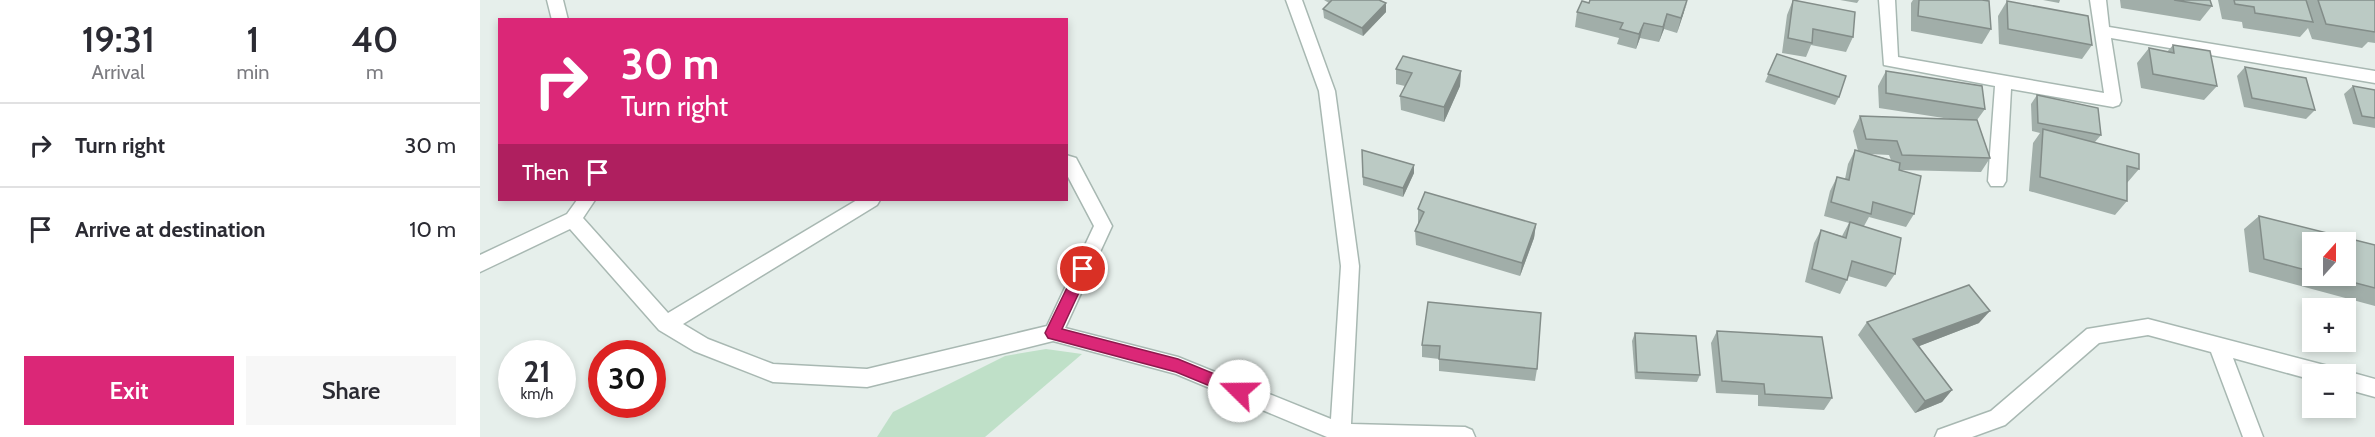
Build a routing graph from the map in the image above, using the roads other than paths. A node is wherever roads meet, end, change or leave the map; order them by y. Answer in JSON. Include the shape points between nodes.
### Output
{"nodes":[{"id":1,"x":555,"y":0,"type":"edge"},
{"id":2,"x":1294,"y":0,"type":"edge"},
{"id":3,"x":1887,"y":0,"type":"edge"},
{"id":4,"x":2098,"y":0,"type":"edge"},
{"id":5,"x":560,"y":18,"type":"edge"},
{"id":6,"x":2103,"y":31,"type":"junction"},
{"id":7,"x":2375,"y":77,"type":"edge"},
{"id":8,"x":2003,"y":81,"type":"junction"},
{"id":9,"x":1068,"y":162,"type":"edge"},
{"id":10,"x":1997,"y":181,"type":"dead end"},
{"id":11,"x":585,"y":201,"type":"edge"},
{"id":12,"x":869,"y":201,"type":"edge"},
{"id":13,"x":573,"y":219,"type":"junction"},
{"id":14,"x":480,"y":264,"type":"edge"},
{"id":15,"x":666,"y":324,"type":"junction"},
{"id":16,"x":1053,"y":333,"type":"junction"},
{"id":17,"x":2218,"y":345,"type":"junction"},
{"id":18,"x":2302,"y":368,"type":"edge"},
{"id":19,"x":2356,"y":383,"type":"edge"},
{"id":20,"x":2375,"y":388,"type":"edge"},
{"id":21,"x":1340,"y":435,"type":"edge"},
{"id":22,"x":1465,"y":437,"type":"edge"},
{"id":23,"x":1945,"y":437,"type":"edge"},
{"id":24,"x":2253,"y":437,"type":"edge"}],
"edges":[{"from":1,"to":5,"type":"street"},
{"from":2,"to":21,"type":"street","via":[[1327,91],[1350,266]]},
{"from":3,"to":8,"type":"street","via":[[1890,61]]},
{"from":4,"to":6,"type":"street"},
{"from":6,"to":7,"type":"street"},
{"from":6,"to":8,"type":"street","via":[[2113,101]]},
{"from":8,"to":10,"type":"street"},
{"from":9,"to":16,"type":"street","via":[[1103,226]]},
{"from":11,"to":13,"type":"street"},
{"from":12,"to":15,"type":"street"},
{"from":13,"to":14,"type":"street"},
{"from":13,"to":15,"type":"street"},
{"from":15,"to":16,"type":"street","via":[[701,345],[772,373],[867,378]]},
{"from":16,"to":21,"type":"street","via":[[1178,366]]},
{"from":17,"to":18,"type":"street"},
{"from":17,"to":23,"type":"street","via":[[2148,327],[2094,335],[1998,418]]},
{"from":17,"to":24,"type":"street"},
{"from":19,"to":20,"type":"street"},
{"from":21,"to":22,"type":"street"}]}
